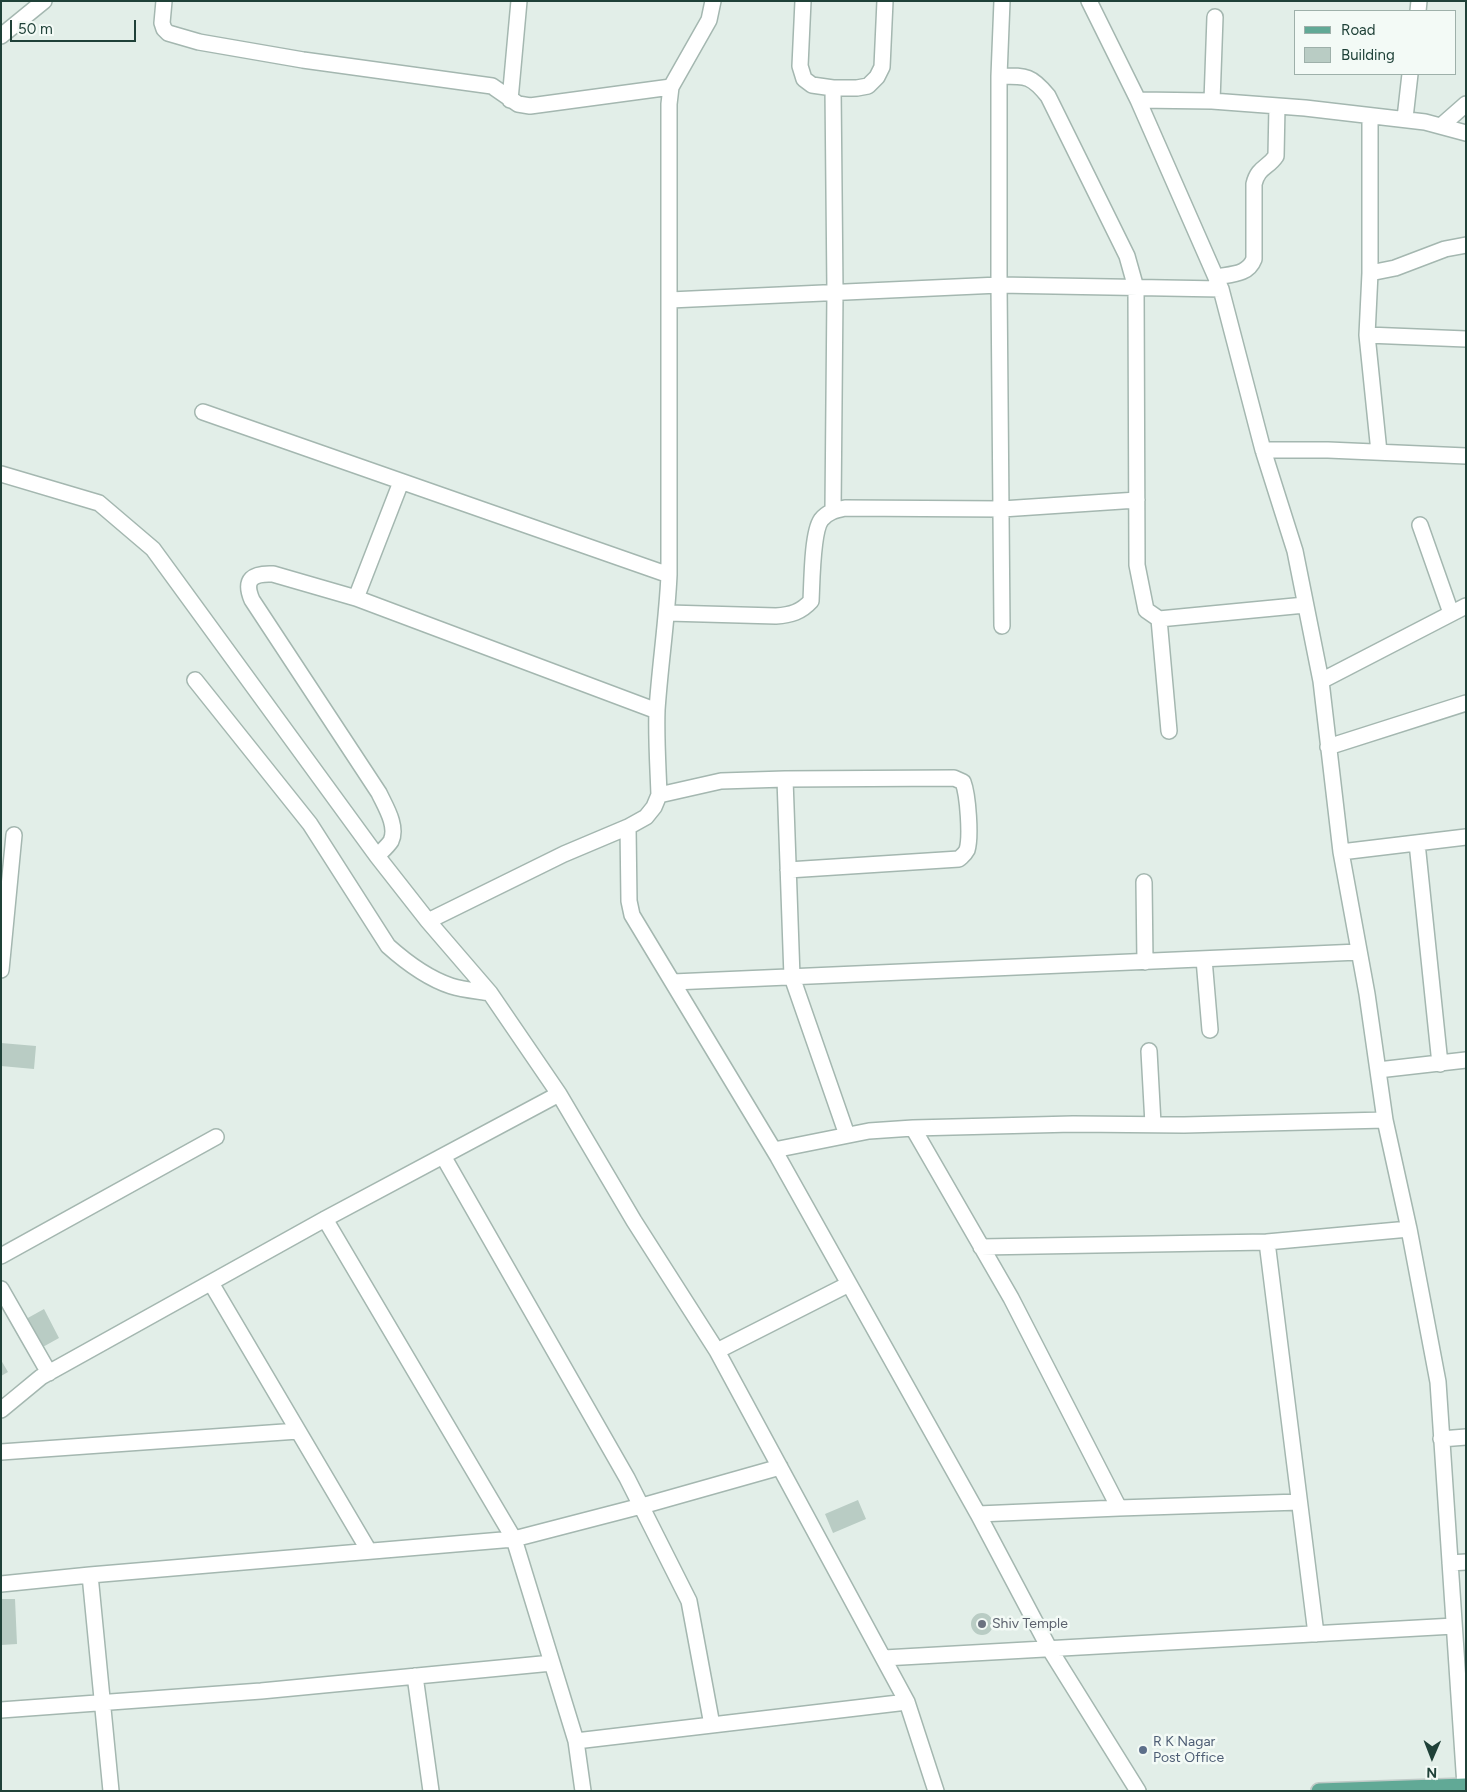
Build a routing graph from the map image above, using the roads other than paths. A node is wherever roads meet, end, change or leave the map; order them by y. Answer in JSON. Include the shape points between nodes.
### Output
{"nodes":[{"id":1,"x":44,"y":1,"type":"edge"},
{"id":2,"x":164,"y":1,"type":"edge"},
{"id":3,"x":519,"y":1,"type":"edge"},
{"id":4,"x":713,"y":1,"type":"edge"},
{"id":5,"x":803,"y":1,"type":"edge"},
{"id":6,"x":885,"y":1,"type":"edge"},
{"id":7,"x":1002,"y":1,"type":"edge"},
{"id":8,"x":1089,"y":1,"type":"edge"},
{"id":9,"x":1215,"y":18,"type":"dead end"},
{"id":10,"x":1,"y":36,"type":"edge"},
{"id":11,"x":1410,"y":75,"type":"edge"},
{"id":12,"x":999,"y":76,"type":"junction"},
{"id":13,"x":671,"y":88,"type":"junction"},
{"id":14,"x":833,"y":88,"type":"junction"},
{"id":15,"x":510,"y":100,"type":"junction"},
{"id":16,"x":1138,"y":100,"type":"junction"},
{"id":17,"x":1212,"y":101,"type":"junction"},
{"id":18,"x":1466,"y":104,"type":"edge"},
{"id":19,"x":1277,"y":106,"type":"junction"},
{"id":20,"x":1370,"y":116,"type":"junction"},
{"id":21,"x":1404,"y":118,"type":"junction"},
{"id":22,"x":1441,"y":126,"type":"junction"},
{"id":23,"x":1466,"y":133,"type":"edge"},
{"id":24,"x":1466,"y":245,"type":"edge"},
{"id":25,"x":1370,"y":273,"type":"junction"},
{"id":26,"x":1219,"y":283,"type":"junction"},
{"id":27,"x":999,"y":285,"type":"junction"},
{"id":28,"x":1136,"y":288,"type":"junction"},
{"id":29,"x":835,"y":292,"type":"junction"},
{"id":30,"x":670,"y":300,"type":"junction"},
{"id":31,"x":1367,"y":335,"type":"junction"},
{"id":32,"x":1466,"y":339,"type":"edge"},
{"id":33,"x":203,"y":412,"type":"dead end"},
{"id":34,"x":1263,"y":450,"type":"junction"},
{"id":35,"x":1379,"y":452,"type":"junction"},
{"id":36,"x":1466,"y":456,"type":"edge"},
{"id":37,"x":1,"y":474,"type":"edge"},
{"id":38,"x":401,"y":482,"type":"junction"},
{"id":39,"x":1137,"y":500,"type":"junction"},
{"id":40,"x":1002,"y":509,"type":"junction"},
{"id":41,"x":833,"y":510,"type":"junction"},
{"id":42,"x":1420,"y":525,"type":"dead end"},
{"id":43,"x":669,"y":575,"type":"junction"},
{"id":44,"x":356,"y":598,"type":"junction"},
{"id":45,"x":1305,"y":605,"type":"junction"},
{"id":46,"x":1466,"y":606,"type":"edge"},
{"id":47,"x":668,"y":613,"type":"junction"},
{"id":48,"x":1451,"y":613,"type":"junction"},
{"id":49,"x":1159,"y":619,"type":"junction"},
{"id":50,"x":1002,"y":626,"type":"dead end"},
{"id":51,"x":195,"y":680,"type":"dead end"},
{"id":52,"x":1321,"y":681,"type":"junction"},
{"id":53,"x":1466,"y":702,"type":"edge"},
{"id":54,"x":657,"y":711,"type":"junction"},
{"id":55,"x":1169,"y":731,"type":"dead end"},
{"id":56,"x":1328,"y":747,"type":"junction"},
{"id":57,"x":785,"y":779,"type":"junction"},
{"id":58,"x":658,"y":794,"type":"junction"},
{"id":59,"x":628,"y":827,"type":"junction"},
{"id":60,"x":14,"y":835,"type":"dead end"},
{"id":61,"x":1466,"y":837,"type":"edge"},
{"id":62,"x":1418,"y":843,"type":"junction"},
{"id":63,"x":1341,"y":852,"type":"junction"},
{"id":64,"x":377,"y":856,"type":"junction"},
{"id":65,"x":788,"y":870,"type":"junction"},
{"id":66,"x":1144,"y":882,"type":"dead end"},
{"id":67,"x":5,"y":897,"type":"edge"},
{"id":68,"x":428,"y":920,"type":"junction"},
{"id":69,"x":1359,"y":952,"type":"junction"},
{"id":70,"x":1204,"y":959,"type":"junction"},
{"id":71,"x":1145,"y":962,"type":"junction"},
{"id":72,"x":1,"y":970,"type":"edge"},
{"id":73,"x":792,"y":977,"type":"junction"},
{"id":74,"x":673,"y":982,"type":"junction"},
{"id":75,"x":490,"y":993,"type":"junction"},
{"id":76,"x":1210,"y":1030,"type":"dead end"},
{"id":77,"x":1149,"y":1051,"type":"dead end"},
{"id":78,"x":1466,"y":1060,"type":"edge"},
{"id":79,"x":1440,"y":1064,"type":"junction"},
{"id":80,"x":1378,"y":1070,"type":"junction"},
{"id":81,"x":559,"y":1094,"type":"junction"},
{"id":82,"x":1385,"y":1120,"type":"junction"},
{"id":83,"x":1153,"y":1124,"type":"junction"},
{"id":84,"x":912,"y":1128,"type":"junction"},
{"id":85,"x":847,"y":1135,"type":"junction"},
{"id":86,"x":216,"y":1137,"type":"dead end"},
{"id":87,"x":774,"y":1150,"type":"junction"},
{"id":88,"x":443,"y":1156,"type":"junction"},
{"id":89,"x":325,"y":1219,"type":"junction"},
{"id":90,"x":1409,"y":1229,"type":"junction"},
{"id":91,"x":1267,"y":1242,"type":"junction"},
{"id":92,"x":981,"y":1247,"type":"junction"},
{"id":93,"x":1,"y":1256,"type":"edge"},
{"id":94,"x":211,"y":1282,"type":"junction"},
{"id":95,"x":849,"y":1284,"type":"junction"},
{"id":96,"x":1,"y":1289,"type":"edge"},
{"id":97,"x":717,"y":1351,"type":"junction"},
{"id":98,"x":49,"y":1373,"type":"junction"},
{"id":99,"x":1,"y":1410,"type":"edge"},
{"id":100,"x":298,"y":1430,"type":"junction"},
{"id":101,"x":1466,"y":1437,"type":"edge"},
{"id":102,"x":1442,"y":1439,"type":"junction"},
{"id":103,"x":1,"y":1452,"type":"edge"},
{"id":104,"x":780,"y":1467,"type":"junction"},
{"id":105,"x":1299,"y":1502,"type":"junction"},
{"id":106,"x":641,"y":1506,"type":"junction"},
{"id":107,"x":1119,"y":1508,"type":"junction"},
{"id":108,"x":978,"y":1514,"type":"junction"},
{"id":109,"x":514,"y":1539,"type":"junction"},
{"id":110,"x":368,"y":1552,"type":"junction"},
{"id":111,"x":1466,"y":1562,"type":"edge"},
{"id":112,"x":1450,"y":1563,"type":"junction"},
{"id":113,"x":90,"y":1575,"type":"junction"},
{"id":114,"x":1,"y":1584,"type":"edge"},
{"id":115,"x":1454,"y":1626,"type":"junction"},
{"id":116,"x":1316,"y":1634,"type":"junction"},
{"id":117,"x":1049,"y":1648,"type":"junction"},
{"id":118,"x":884,"y":1658,"type":"junction"},
{"id":119,"x":552,"y":1663,"type":"junction"},
{"id":120,"x":415,"y":1676,"type":"junction"},
{"id":121,"x":102,"y":1702,"type":"junction"},
{"id":122,"x":907,"y":1702,"type":"junction"},
{"id":123,"x":1,"y":1710,"type":"edge"},
{"id":124,"x":712,"y":1725,"type":"junction"},
{"id":125,"x":576,"y":1741,"type":"junction"},
{"id":126,"x":1466,"y":1786,"type":"edge"},
{"id":127,"x":111,"y":1791,"type":"edge"},
{"id":128,"x":431,"y":1791,"type":"edge"},
{"id":129,"x":583,"y":1791,"type":"edge"},
{"id":130,"x":936,"y":1791,"type":"edge"},
{"id":131,"x":1138,"y":1791,"type":"edge"},
{"id":132,"x":1319,"y":1791,"type":"edge"}],
"edges":[{"from":1,"to":10,"type":"street"},
{"from":2,"to":15,"type":"street","via":[[162,23],[168,33],[199,42],[492,86]]},
{"from":3,"to":15,"type":"street"},
{"from":4,"to":13,"type":"street","via":[[709,20]]},
{"from":5,"to":14,"type":"street","via":[[800,66],[804,79],[812,85]]},
{"from":6,"to":14,"type":"street","via":[[882,67],[877,77],[868,86]]},
{"from":7,"to":12,"type":"street"},
{"from":8,"to":16,"type":"street"},
{"from":9,"to":17,"type":"street"},
{"from":11,"to":21,"type":"street"},
{"from":12,"to":27,"type":"street"},
{"from":12,"to":28,"type":"street","via":[[1023,76],[1037,82],[1048,96],[1127,256]]},
{"from":13,"to":15,"type":"street","via":[[530,106]]},
{"from":13,"to":30,"type":"street"},
{"from":14,"to":29,"type":"street"},
{"from":16,"to":17,"type":"street"},
{"from":16,"to":26,"type":"street"},
{"from":17,"to":19,"type":"street"},
{"from":18,"to":22,"type":"street"},
{"from":19,"to":20,"type":"street"},
{"from":19,"to":26,"type":"street","via":[[1276,156],[1260,169],[1254,184],[1254,259],[1244,272]]},
{"from":20,"to":21,"type":"street"},
{"from":20,"to":25,"type":"street"},
{"from":21,"to":22,"type":"street"},
{"from":22,"to":23,"type":"street"},
{"from":24,"to":25,"type":"street"},
{"from":25,"to":31,"type":"street"},
{"from":26,"to":28,"type":"street"},
{"from":26,"to":34,"type":"street"},
{"from":27,"to":28,"type":"street"},
{"from":27,"to":29,"type":"street"},
{"from":27,"to":40,"type":"street"},
{"from":28,"to":39,"type":"street"},
{"from":29,"to":30,"type":"street"},
{"from":29,"to":41,"type":"street"},
{"from":30,"to":43,"type":"street"},
{"from":31,"to":32,"type":"street"},
{"from":31,"to":35,"type":"street"},
{"from":33,"to":38,"type":"street"},
{"from":34,"to":35,"type":"street"},
{"from":34,"to":45,"type":"street","via":[[1295,551]]},
{"from":35,"to":36,"type":"street"},
{"from":37,"to":64,"type":"street","via":[[99,503],[153,549]]},
{"from":38,"to":43,"type":"street"},
{"from":38,"to":44,"type":"street"},
{"from":39,"to":40,"type":"street"},
{"from":39,"to":49,"type":"street","via":[[1138,565],[1146,610]]},
{"from":40,"to":41,"type":"street"},
{"from":40,"to":50,"type":"street"},
{"from":41,"to":47,"type":"street","via":[[822,519],[816,530],[811,601],[803,610],[776,616]]},
{"from":42,"to":48,"type":"street"},
{"from":43,"to":47,"type":"street"},
{"from":44,"to":54,"type":"street"},
{"from":44,"to":64,"type":"street","via":[[262,573],[254,576],[248,591],[379,793],[393,833],[391,841]]},
{"from":45,"to":49,"type":"street"},
{"from":45,"to":52,"type":"street"},
{"from":46,"to":48,"type":"street"},
{"from":47,"to":54,"type":"street"},
{"from":48,"to":52,"type":"street"},
{"from":49,"to":55,"type":"street"},
{"from":51,"to":75,"type":"street","via":[[310,824],[388,946],[427,976],[453,987]]},
{"from":52,"to":56,"type":"street"},
{"from":53,"to":56,"type":"street"},
{"from":54,"to":58,"type":"street"},
{"from":56,"to":63,"type":"street"},
{"from":57,"to":58,"type":"street","via":[[721,781]]},
{"from":57,"to":65,"type":"street"},
{"from":57,"to":65,"type":"street","via":[[954,778],[964,782],[967,800],[968,842],[966,852],[959,859]]},
{"from":58,"to":59,"type":"street","via":[[646,817]]},
{"from":59,"to":68,"type":"street","via":[[564,854]]},
{"from":59,"to":74,"type":"street","via":[[632,915]]},
{"from":60,"to":67,"type":"street"},
{"from":61,"to":62,"type":"street"},
{"from":62,"to":63,"type":"street"},
{"from":62,"to":79,"type":"street"},
{"from":63,"to":69,"type":"street"},
{"from":64,"to":68,"type":"street"},
{"from":65,"to":73,"type":"street"},
{"from":66,"to":71,"type":"street"},
{"from":67,"to":72,"type":"street"},
{"from":68,"to":75,"type":"street"},
{"from":69,"to":70,"type":"street"},
{"from":69,"to":80,"type":"street"},
{"from":70,"to":71,"type":"street"},
{"from":70,"to":76,"type":"street"},
{"from":71,"to":73,"type":"street"},
{"from":73,"to":74,"type":"street"},
{"from":73,"to":85,"type":"street"},
{"from":74,"to":87,"type":"street"},
{"from":75,"to":81,"type":"street"},
{"from":77,"to":83,"type":"street"},
{"from":78,"to":79,"type":"street"},
{"from":79,"to":80,"type":"street"},
{"from":80,"to":82,"type":"street"},
{"from":81,"to":88,"type":"street"},
{"from":81,"to":97,"type":"street","via":[[634,1221]]},
{"from":82,"to":83,"type":"street"},
{"from":82,"to":90,"type":"street"},
{"from":83,"to":84,"type":"street"},
{"from":84,"to":85,"type":"street"},
{"from":84,"to":92,"type":"street"},
{"from":85,"to":87,"type":"street"},
{"from":86,"to":93,"type":"street"},
{"from":87,"to":95,"type":"street"},
{"from":88,"to":89,"type":"street"},
{"from":88,"to":106,"type":"street"},
{"from":89,"to":94,"type":"street"},
{"from":89,"to":109,"type":"street"},
{"from":90,"to":91,"type":"street"},
{"from":90,"to":102,"type":"street","via":[[1438,1382]]},
{"from":91,"to":92,"type":"street"},
{"from":91,"to":105,"type":"street"},
{"from":92,"to":107,"type":"street","via":[[1011,1298]]},
{"from":94,"to":98,"type":"street"},
{"from":94,"to":100,"type":"street"},
{"from":95,"to":97,"type":"street"},
{"from":95,"to":108,"type":"street"},
{"from":96,"to":98,"type":"street"},
{"from":97,"to":104,"type":"street"},
{"from":98,"to":99,"type":"street"},
{"from":100,"to":103,"type":"street"},
{"from":100,"to":110,"type":"street"},
{"from":101,"to":102,"type":"street"},
{"from":102,"to":112,"type":"street"},
{"from":104,"to":106,"type":"street"},
{"from":104,"to":118,"type":"street"},
{"from":105,"to":107,"type":"street"},
{"from":105,"to":116,"type":"street"},
{"from":106,"to":109,"type":"street"},
{"from":106,"to":124,"type":"street","via":[[689,1601]]},
{"from":107,"to":108,"type":"street"},
{"from":108,"to":117,"type":"street"},
{"from":109,"to":110,"type":"street"},
{"from":109,"to":119,"type":"street"},
{"from":110,"to":113,"type":"street"},
{"from":111,"to":112,"type":"street"},
{"from":112,"to":115,"type":"street"},
{"from":113,"to":114,"type":"street"},
{"from":113,"to":121,"type":"street"},
{"from":115,"to":116,"type":"street"},
{"from":115,"to":126,"type":"street"},
{"from":116,"to":117,"type":"street"},
{"from":117,"to":118,"type":"street"},
{"from":117,"to":131,"type":"street"},
{"from":118,"to":122,"type":"street"},
{"from":119,"to":120,"type":"street"},
{"from":119,"to":125,"type":"street"},
{"from":120,"to":121,"type":"street"},
{"from":120,"to":128,"type":"street"},
{"from":121,"to":123,"type":"street"},
{"from":121,"to":127,"type":"street"},
{"from":122,"to":124,"type":"street"},
{"from":122,"to":130,"type":"street"},
{"from":124,"to":125,"type":"street"},
{"from":125,"to":129,"type":"street"},
{"from":126,"to":132,"type":"main road"}]}
